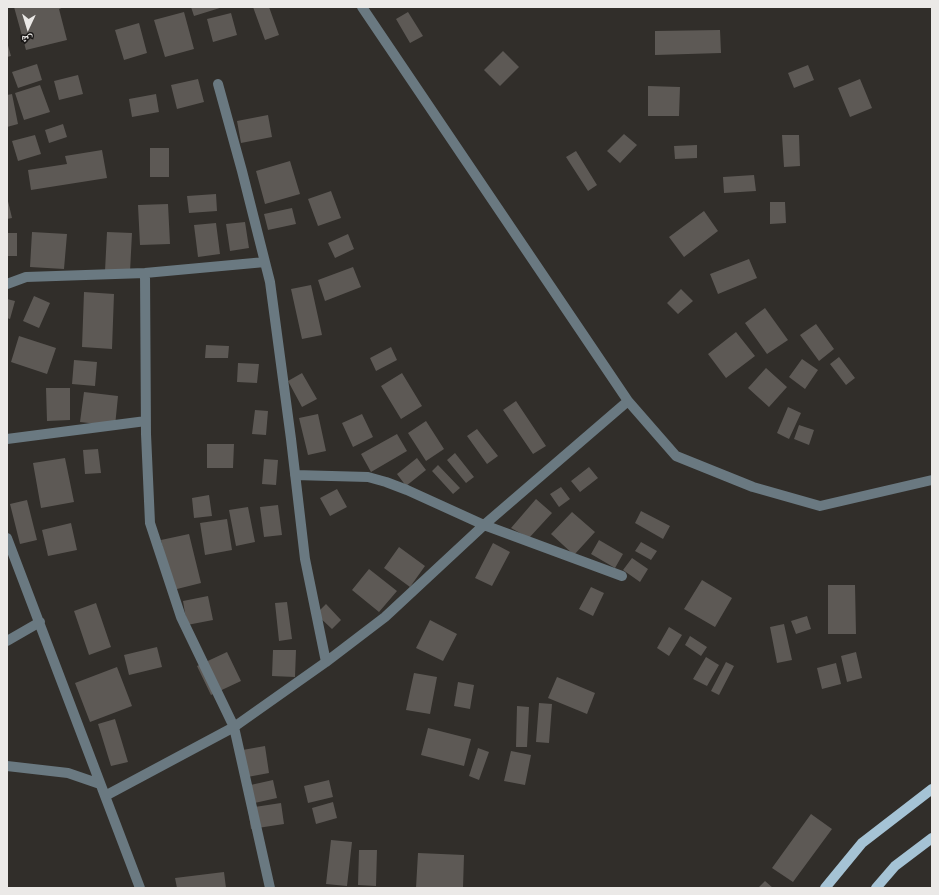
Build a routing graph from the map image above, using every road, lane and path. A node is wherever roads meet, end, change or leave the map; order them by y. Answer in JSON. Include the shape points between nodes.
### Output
{"nodes":[{"id":1,"x":362,"y":7,"type":"edge"},
{"id":2,"x":218,"y":84,"type":"dead end"},
{"id":3,"x":265,"y":262,"type":"junction"},
{"id":4,"x":145,"y":273,"type":"junction"},
{"id":5,"x":7,"y":284,"type":"edge"},
{"id":6,"x":628,"y":401,"type":"junction"},
{"id":7,"x":146,"y":421,"type":"junction"},
{"id":8,"x":7,"y":439,"type":"edge"},
{"id":9,"x":295,"y":475,"type":"junction"},
{"id":10,"x":932,"y":480,"type":"edge"},
{"id":11,"x":484,"y":525,"type":"junction"},
{"id":12,"x":7,"y":538,"type":"edge"},
{"id":13,"x":622,"y":576,"type":"dead end"},
{"id":14,"x":40,"y":622,"type":"junction"},
{"id":15,"x":7,"y":640,"type":"edge"},
{"id":16,"x":326,"y":662,"type":"junction"},
{"id":17,"x":234,"y":727,"type":"junction"},
{"id":18,"x":7,"y":766,"type":"edge"},
{"id":19,"x":100,"y":784,"type":"junction"},
{"id":20,"x":932,"y":789,"type":"edge"},
{"id":21,"x":105,"y":796,"type":"junction"},
{"id":22,"x":932,"y":838,"type":"edge"},
{"id":23,"x":140,"y":888,"type":"edge"},
{"id":24,"x":270,"y":888,"type":"edge"},
{"id":25,"x":825,"y":888,"type":"edge"},
{"id":26,"x":876,"y":888,"type":"edge"}],
"edges":[{"from":1,"to":6,"type":"street"},
{"from":2,"to":3,"type":"street"},
{"from":3,"to":4,"type":"street"},
{"from":3,"to":9,"type":"street"},
{"from":4,"to":5,"type":"street","via":[[26,277]]},
{"from":4,"to":7,"type":"street"},
{"from":6,"to":10,"type":"street","via":[[676,456],[753,486],[820,506]]},
{"from":6,"to":11,"type":"street"},
{"from":7,"to":8,"type":"street"},
{"from":7,"to":17,"type":"street","via":[[150,524],[181,617]]},
{"from":9,"to":11,"type":"street","via":[[368,477],[407,490]]},
{"from":9,"to":16,"type":"street","via":[[305,559]]},
{"from":11,"to":13,"type":"street"},
{"from":11,"to":16,"type":"street","via":[[385,617]]},
{"from":12,"to":14,"type":"street"},
{"from":14,"to":15,"type":"street"},
{"from":14,"to":19,"type":"street"},
{"from":16,"to":17,"type":"street"},
{"from":17,"to":21,"type":"street"},
{"from":17,"to":24,"type":"street"},
{"from":18,"to":19,"type":"street","via":[[68,773]]},
{"from":19,"to":21,"type":"street"},
{"from":20,"to":25,"type":"main road","via":[[862,843]]},
{"from":21,"to":23,"type":"street"},
{"from":22,"to":26,"type":"main road","via":[[895,866]]}]}
